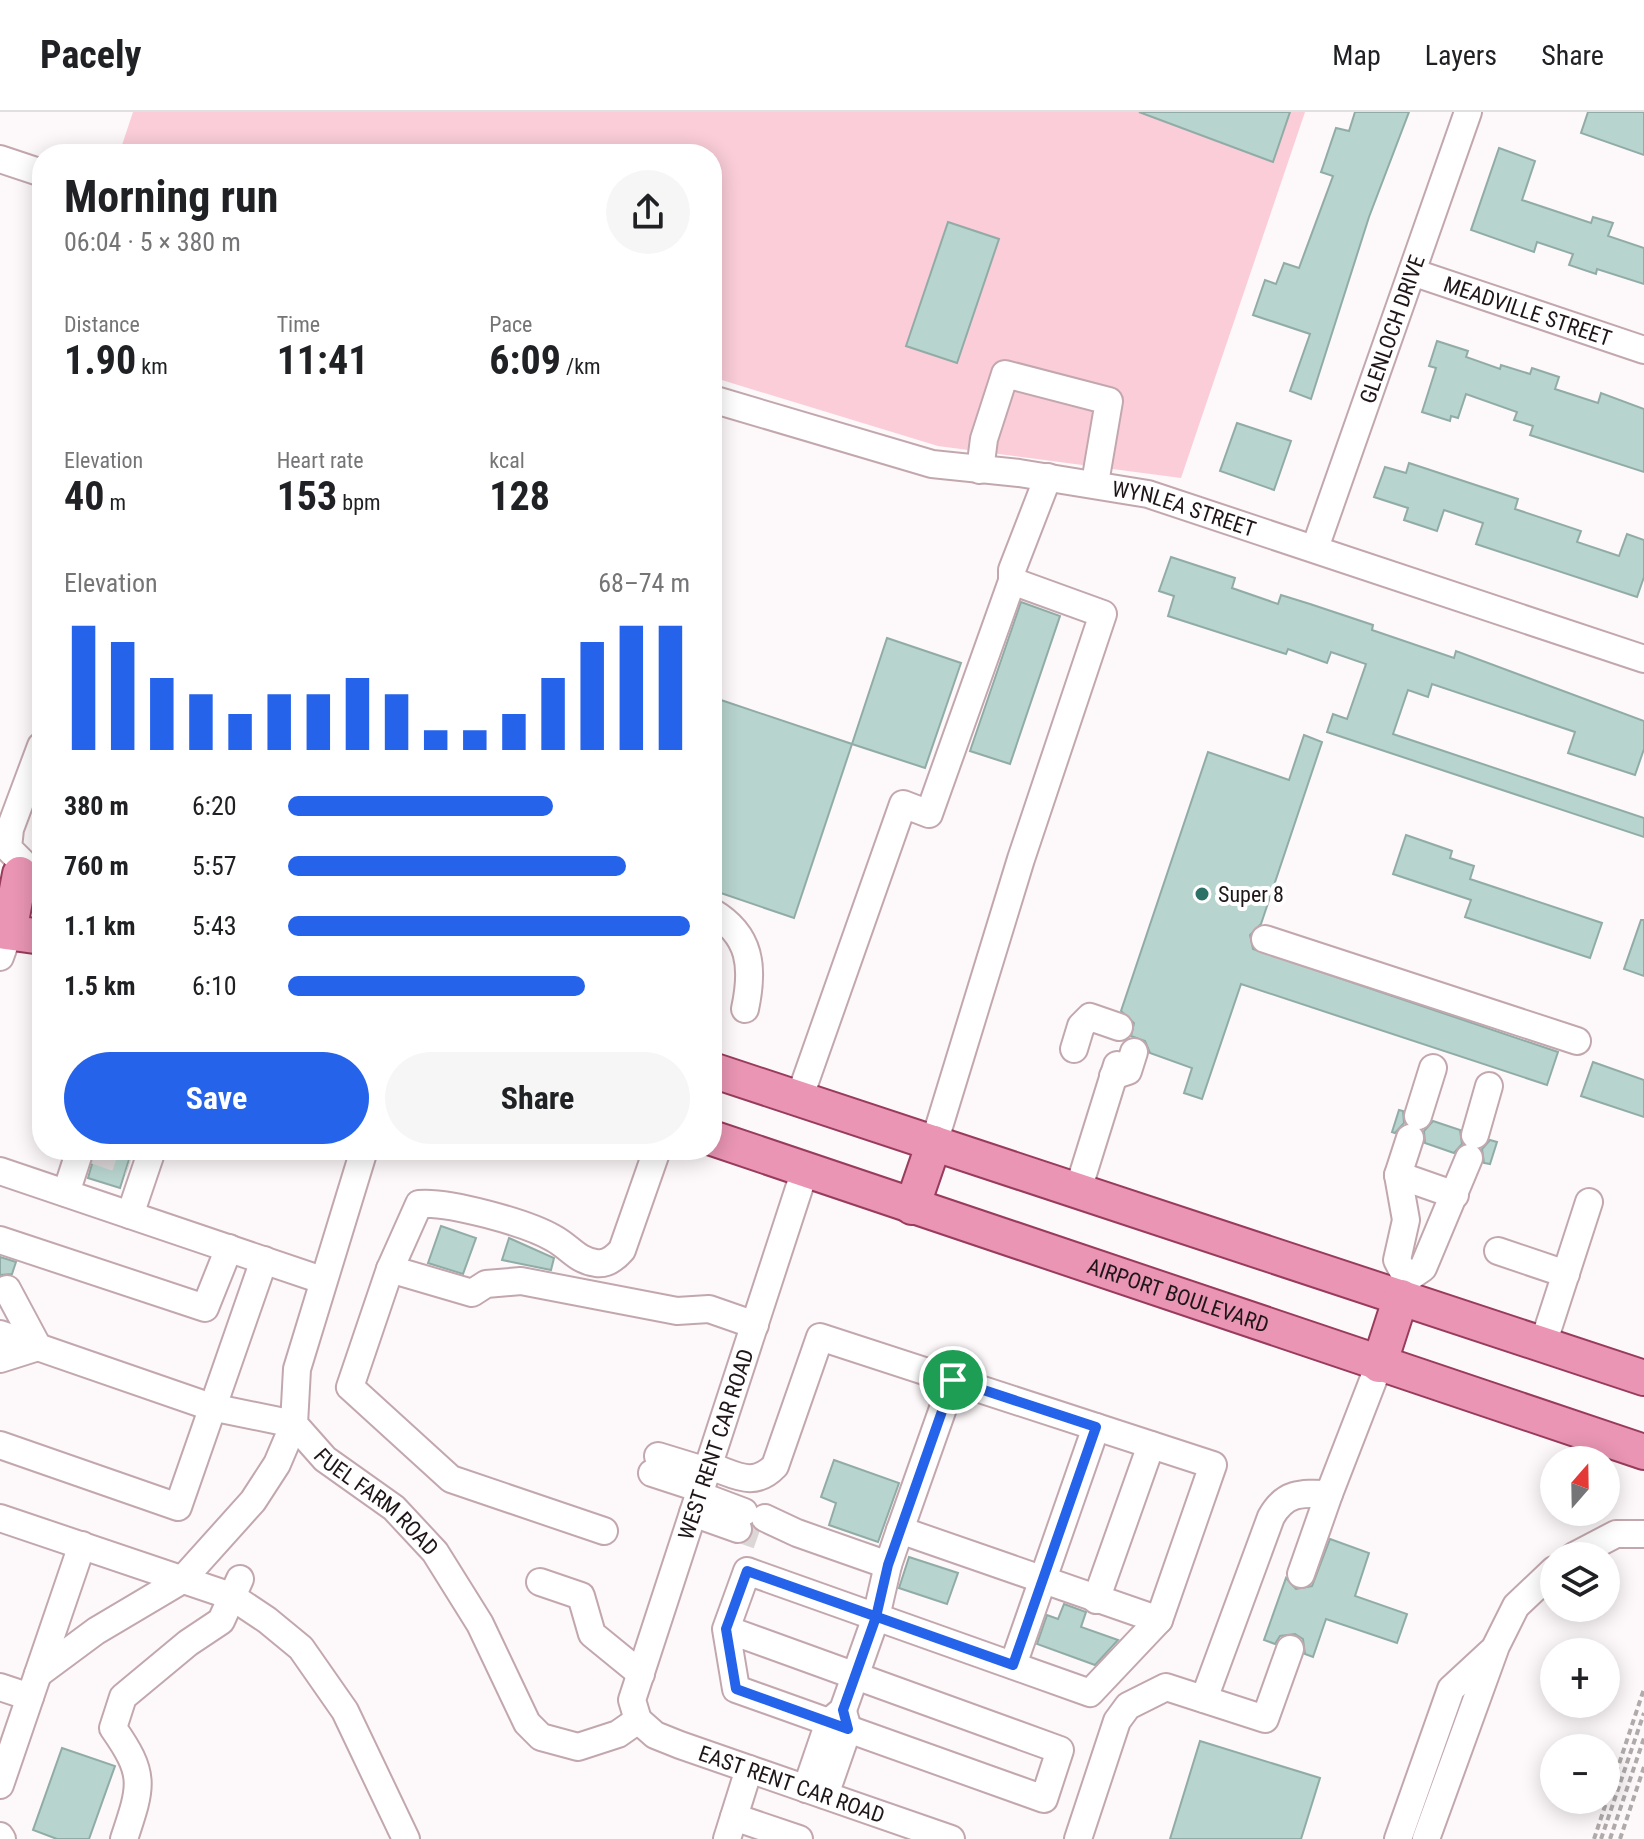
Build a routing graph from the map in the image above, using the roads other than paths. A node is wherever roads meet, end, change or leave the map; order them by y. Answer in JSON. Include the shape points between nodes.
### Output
{"nodes":[{"id":1,"x":1468,"y":112,"type":"edge"},
{"id":2,"x":0,"y":159,"type":"edge"},
{"id":3,"x":32,"y":170,"type":"edge"},
{"id":4,"x":1412,"y":272,"type":"junction"},
{"id":5,"x":1644,"y":350,"type":"edge"},
{"id":6,"x":722,"y":402,"type":"edge"},
{"id":7,"x":980,"y":470,"type":"junction"},
{"id":8,"x":1048,"y":477,"type":"junction"},
{"id":9,"x":1095,"y":483,"type":"junction"},
{"id":10,"x":1315,"y":548,"type":"junction"},
{"id":11,"x":1012,"y":581,"type":"junction"},
{"id":12,"x":1644,"y":659,"type":"edge"},
{"id":13,"x":32,"y":770,"type":"edge"},
{"id":14,"x":25,"y":868,"type":"edge"},
{"id":15,"x":722,"y":920,"type":"edge"},
{"id":16,"x":13,"y":939,"type":"edge"},
{"id":17,"x":1265,"y":939,"type":"dead end"},
{"id":18,"x":745,"y":1009,"type":"dead end"},
{"id":19,"x":1119,"y":1027,"type":"dead end"},
{"id":20,"x":1577,"y":1041,"type":"dead end"},
{"id":21,"x":1074,"y":1049,"type":"dead end"},
{"id":22,"x":1121,"y":1064,"type":"dead end"},
{"id":23,"x":1433,"y":1068,"type":"dead end"},
{"id":24,"x":722,"y":1073,"type":"edge"},
{"id":25,"x":1489,"y":1086,"type":"dead end"},
{"id":26,"x":799,"y":1099,"type":"junction"},
{"id":27,"x":722,"y":1141,"type":"edge"},
{"id":28,"x":934,"y":1143,"type":"junction"},
{"id":29,"x":77,"y":1160,"type":"edge"},
{"id":30,"x":143,"y":1160,"type":"edge"},
{"id":31,"x":361,"y":1160,"type":"edge"},
{"id":32,"x":654,"y":1160,"type":"edge"},
{"id":33,"x":805,"y":1170,"type":"junction"},
{"id":34,"x":0,"y":1171,"type":"edge"},
{"id":35,"x":1398,"y":1175,"type":"junction"},
{"id":36,"x":1078,"y":1190,"type":"junction"},
{"id":37,"x":66,"y":1193,"type":"junction"},
{"id":38,"x":1455,"y":1195,"type":"junction"},
{"id":39,"x":1589,"y":1202,"type":"dead end"},
{"id":40,"x":912,"y":1207,"type":"junction"},
{"id":41,"x":130,"y":1215,"type":"junction"},
{"id":42,"x":0,"y":1240,"type":"edge"},
{"id":43,"x":229,"y":1248,"type":"junction"},
{"id":44,"x":1498,"y":1251,"type":"dead end"},
{"id":45,"x":264,"y":1260,"type":"junction"},
{"id":46,"x":390,"y":1269,"type":"junction"},
{"id":47,"x":1566,"y":1274,"type":"junction"},
{"id":48,"x":322,"y":1280,"type":"junction"},
{"id":49,"x":1404,"y":1288,"type":"junction"},
{"id":50,"x":7,"y":1289,"type":"dead end"},
{"id":51,"x":755,"y":1325,"type":"junction"},
{"id":52,"x":0,"y":1334,"type":"edge"},
{"id":53,"x":1543,"y":1344,"type":"junction"},
{"id":54,"x":38,"y":1347,"type":"junction"},
{"id":55,"x":0,"y":1359,"type":"edge"},
{"id":56,"x":1379,"y":1365,"type":"junction"},
{"id":57,"x":1644,"y":1378,"type":"edge"},
{"id":58,"x":953,"y":1380,"type":"junction"},
{"id":59,"x":211,"y":1407,"type":"junction"},
{"id":60,"x":294,"y":1424,"type":"junction"},
{"id":61,"x":1096,"y":1427,"type":"junction"},
{"id":62,"x":0,"y":1445,"type":"edge"},
{"id":63,"x":1151,"y":1445,"type":"junction"},
{"id":64,"x":1644,"y":1452,"type":"edge"},
{"id":65,"x":655,"y":1465,"type":"dead end"},
{"id":66,"x":702,"y":1487,"type":"junction"},
{"id":67,"x":1329,"y":1494,"type":"junction"},
{"id":68,"x":0,"y":1518,"type":"edge"},
{"id":69,"x":900,"y":1530,"type":"junction"},
{"id":70,"x":604,"y":1531,"type":"dead end"},
{"id":71,"x":1644,"y":1534,"type":"edge"},
{"id":72,"x":1601,"y":1542,"type":"edge"},
{"id":73,"x":82,"y":1545,"type":"junction"},
{"id":74,"x":888,"y":1565,"type":"junction"},
{"id":75,"x":1301,"y":1574,"type":"dead end"},
{"id":76,"x":182,"y":1580,"type":"junction"},
{"id":77,"x":1043,"y":1581,"type":"junction"},
{"id":78,"x":540,"y":1582,"type":"dead end"},
{"id":79,"x":1540,"y":1583,"type":"edge"},
{"id":80,"x":236,"y":1588,"type":"junction"},
{"id":81,"x":1096,"y":1600,"type":"junction"},
{"id":82,"x":876,"y":1617,"type":"junction"},
{"id":83,"x":1159,"y":1620,"type":"junction"},
{"id":84,"x":726,"y":1629,"type":"junction"},
{"id":85,"x":1496,"y":1646,"type":"junction"},
{"id":86,"x":1290,"y":1649,"type":"dead end"},
{"id":87,"x":1013,"y":1665,"type":"junction"},
{"id":88,"x":641,"y":1674,"type":"junction"},
{"id":89,"x":855,"y":1676,"type":"junction"},
{"id":90,"x":34,"y":1685,"type":"junction"},
{"id":91,"x":0,"y":1687,"type":"edge"},
{"id":92,"x":1204,"y":1699,"type":"junction"},
{"id":93,"x":638,"y":1720,"type":"junction"},
{"id":94,"x":840,"y":1720,"type":"junction"},
{"id":95,"x":1453,"y":1764,"type":"junction"},
{"id":96,"x":749,"y":1769,"type":"junction"},
{"id":97,"x":0,"y":1785,"type":"edge"},
{"id":98,"x":815,"y":1792,"type":"junction"},
{"id":99,"x":731,"y":1828,"type":"edge"},
{"id":100,"x":124,"y":1839,"type":"edge"},
{"id":101,"x":406,"y":1839,"type":"edge"},
{"id":102,"x":799,"y":1839,"type":"edge"},
{"id":103,"x":951,"y":1839,"type":"edge"},
{"id":104,"x":1078,"y":1839,"type":"edge"},
{"id":105,"x":1398,"y":1839,"type":"edge"},
{"id":106,"x":1426,"y":1839,"type":"edge"},
{"id":107,"x":1439,"y":1839,"type":"edge"}],
"edges":[{"from":1,"to":4,"type":"street","name":"GLENLOCH DRIVE"},
{"from":2,"to":3,"type":"street"},
{"from":4,"to":5,"type":"street","name":"MEADVILLE STREET"},
{"from":4,"to":10,"type":"street","name":"GLENLOCH DRIVE"},
{"from":6,"to":7,"type":"street","name":"WYNLEA STREET","via":[[932,464]]},
{"from":7,"to":8,"type":"street","name":"WYNLEA STREET"},
{"from":7,"to":9,"type":"street","via":[[1005,374],[1109,401]]},
{"from":8,"to":9,"type":"street","name":"WYNLEA STREET"},
{"from":8,"to":11,"type":"street"},
{"from":9,"to":10,"type":"street","name":"WYNLEA STREET","via":[[1148,494]]},
{"from":10,"to":12,"type":"street","name":"WYNLEA STREET"},
{"from":11,"to":26,"type":"street","via":[[929,814],[903,804]]},
{"from":11,"to":28,"type":"street","via":[[1103,614]]},
{"from":13,"to":14,"type":"street","via":[[8,848]]},
{"from":14,"to":16,"type":"main road"},
{"from":15,"to":18,"type":"street","via":[[741,936],[750,959]]},
{"from":17,"to":20,"type":"street"},
{"from":19,"to":21,"type":"street","via":[[1090,1017],[1081,1026]]},
{"from":22,"to":36,"type":"street"},
{"from":23,"to":35,"type":"street"},
{"from":24,"to":26,"type":"main road"},
{"from":25,"to":38,"type":"street"},
{"from":26,"to":28,"type":"main road"},
{"from":27,"to":33,"type":"main road","name":"AIRPORT BOULEVARD"},
{"from":28,"to":36,"type":"main road"},
{"from":28,"to":40,"type":"main road"},
{"from":29,"to":37,"type":"street"},
{"from":30,"to":41,"type":"street"},
{"from":31,"to":48,"type":"street"},
{"from":32,"to":46,"type":"street","via":[[622,1250],[614,1259],[600,1264],[575,1257],[554,1238],[435,1202],[419,1204],[413,1212]]},
{"from":33,"to":40,"type":"main road","name":"AIRPORT BOULEVARD"},
{"from":33,"to":51,"type":"street","name":"WEST RENT CAR ROAD"},
{"from":34,"to":37,"type":"street"},
{"from":35,"to":38,"type":"street"},
{"from":35,"to":49,"type":"street","via":[[1406,1220],[1397,1260]]},
{"from":36,"to":49,"type":"main road"},
{"from":37,"to":41,"type":"street"},
{"from":38,"to":49,"type":"street","via":[[1423,1268]]},
{"from":39,"to":47,"type":"street"},
{"from":40,"to":56,"type":"main road","name":"AIRPORT BOULEVARD"},
{"from":41,"to":43,"type":"street"},
{"from":42,"to":43,"type":"street","via":[[205,1308]]},
{"from":43,"to":45,"type":"street"},
{"from":44,"to":47,"type":"street"},
{"from":45,"to":48,"type":"street"},
{"from":45,"to":59,"type":"street"},
{"from":46,"to":51,"type":"street","via":[[472,1293],[486,1284],[521,1281],[677,1311],[709,1309]]},
{"from":46,"to":70,"type":"street","via":[[350,1387],[451,1479]]},
{"from":47,"to":53,"type":"street"},
{"from":48,"to":60,"type":"street","via":[[297,1369]]},
{"from":49,"to":53,"type":"main road"},
{"from":49,"to":56,"type":"main road"},
{"from":50,"to":54,"type":"street"},
{"from":51,"to":66,"type":"street","name":"WEST RENT CAR ROAD"},
{"from":52,"to":54,"type":"street"},
{"from":53,"to":57,"type":"main road"},
{"from":54,"to":55,"type":"street"},
{"from":54,"to":59,"type":"street"},
{"from":56,"to":64,"type":"main road","name":"AIRPORT BOULEVARD"},
{"from":56,"to":67,"type":"street"},
{"from":58,"to":61,"type":"street"},
{"from":58,"to":66,"type":"street","via":[[820,1337],[775,1466],[753,1480]]},
{"from":58,"to":69,"type":"street"},
{"from":59,"to":60,"type":"street"},
{"from":59,"to":62,"type":"street","via":[[178,1507]]},
{"from":60,"to":76,"type":"street","via":[[253,1501]]},
{"from":60,"to":93,"type":"street","name":"FUEL FARM ROAD","via":[[325,1459],[394,1508],[435,1552],[480,1624],[527,1723],[541,1737],[578,1747],[618,1734]]},
{"from":61,"to":63,"type":"street"},
{"from":61,"to":77,"type":"street"},
{"from":63,"to":81,"type":"street"},
{"from":63,"to":83,"type":"street","via":[[1213,1465]]},
{"from":65,"to":66,"type":"street"},
{"from":66,"to":74,"type":"street","via":[[751,1524],[797,1533]]},
{"from":66,"to":88,"type":"street","name":"WEST RENT CAR ROAD"},
{"from":67,"to":75,"type":"street"},
{"from":67,"to":92,"type":"street","via":[[1298,1493],[1280,1501]]},
{"from":68,"to":73,"type":"street"},
{"from":69,"to":74,"type":"street"},
{"from":69,"to":77,"type":"street"},
{"from":71,"to":72,"type":"street","via":[[1616,1534]]},
{"from":73,"to":76,"type":"street"},
{"from":73,"to":90,"type":"street"},
{"from":74,"to":82,"type":"street"},
{"from":76,"to":80,"type":"street"},
{"from":76,"to":90,"type":"street","via":[[96,1631]]},
{"from":77,"to":81,"type":"street"},
{"from":77,"to":87,"type":"street"},
{"from":78,"to":88,"type":"street","via":[[581,1596],[592,1634]]},
{"from":79,"to":85,"type":"street","via":[[1516,1606]]},
{"from":80,"to":100,"type":"street","via":[[221,1621],[123,1697],[113,1728],[135,1758],[140,1786]]},
{"from":80,"to":101,"type":"street","via":[[301,1648],[353,1708]]},
{"from":81,"to":83,"type":"street"},
{"from":82,"to":84,"type":"street","via":[[747,1571]]},
{"from":82,"to":87,"type":"street"},
{"from":82,"to":89,"type":"street"},
{"from":83,"to":87,"type":"street","via":[[1090,1693]]},
{"from":84,"to":89,"type":"street"},
{"from":84,"to":94,"type":"street","via":[[736,1689]]},
{"from":85,"to":95,"type":"street"},
{"from":85,"to":105,"type":"street","via":[[1451,1689]]},
{"from":86,"to":92,"type":"street","via":[[1265,1719]]},
{"from":88,"to":93,"type":"street","name":"WEST RENT CAR ROAD","via":[[632,1700]]},
{"from":89,"to":94,"type":"street"},
{"from":89,"to":94,"type":"street","via":[[1060,1750],[1044,1799]]},
{"from":90,"to":91,"type":"street"},
{"from":90,"to":97,"type":"street"},
{"from":92,"to":104,"type":"street","via":[[1166,1687],[1128,1706],[1117,1721]]},
{"from":93,"to":96,"type":"street","name":"EAST RENT CAR ROAD","via":[[655,1735]]},
{"from":94,"to":98,"type":"street"},
{"from":95,"to":106,"type":"street"},
{"from":95,"to":107,"type":"street"},
{"from":96,"to":98,"type":"street","name":"EAST RENT CAR ROAD"},
{"from":96,"to":99,"type":"street"},
{"from":98,"to":103,"type":"street","name":"EAST RENT CAR ROAD"},
{"from":99,"to":102,"type":"street"}]}
